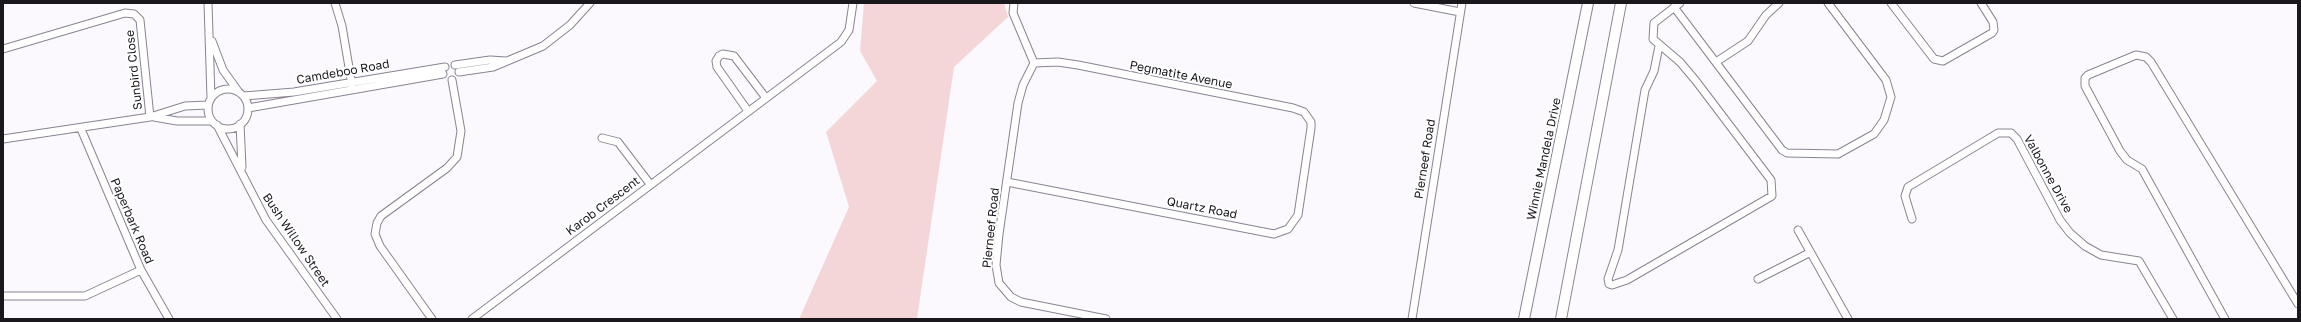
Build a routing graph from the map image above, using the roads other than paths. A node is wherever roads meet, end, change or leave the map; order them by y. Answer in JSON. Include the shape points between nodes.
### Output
{"nodes":[{"id":1,"x":208,"y":3,"type":"edge"},
{"id":2,"x":335,"y":3,"type":"edge"},
{"id":3,"x":590,"y":3,"type":"edge"},
{"id":4,"x":853,"y":3,"type":"edge"},
{"id":5,"x":1014,"y":3,"type":"edge"},
{"id":6,"x":1414,"y":3,"type":"edge"},
{"id":7,"x":1462,"y":3,"type":"edge"},
{"id":8,"x":1588,"y":3,"type":"edge"},
{"id":9,"x":1621,"y":3,"type":"edge"},
{"id":10,"x":1779,"y":3,"type":"edge"},
{"id":11,"x":1828,"y":3,"type":"edge"},
{"id":12,"x":1891,"y":3,"type":"edge"},
{"id":13,"x":1981,"y":3,"type":"edge"},
{"id":14,"x":1677,"y":5,"type":"edge"},
{"id":15,"x":1460,"y":12,"type":"junction"},
{"id":16,"x":210,"y":35,"type":"junction"},
{"id":17,"x":1659,"y":46,"type":"junction"},
{"id":18,"x":3,"y":49,"type":"edge"},
{"id":19,"x":1716,"y":62,"type":"junction"},
{"id":20,"x":1034,"y":64,"type":"junction"},
{"id":21,"x":445,"y":66,"type":"junction"},
{"id":22,"x":457,"y":68,"type":"junction"},
{"id":23,"x":401,"y":73,"type":"junction"},
{"id":24,"x":443,"y":74,"type":"junction"},
{"id":25,"x":452,"y":80,"type":"junction"},
{"id":26,"x":402,"y":81,"type":"junction"},
{"id":27,"x":351,"y":82,"type":"junction"},
{"id":28,"x":353,"y":90,"type":"junction"},
{"id":29,"x":241,"y":94,"type":"junction"},
{"id":30,"x":766,"y":98,"type":"junction"},
{"id":31,"x":210,"y":101,"type":"junction"},
{"id":32,"x":248,"y":108,"type":"junction"},
{"id":33,"x":748,"y":111,"type":"junction"},
{"id":34,"x":151,"y":117,"type":"junction"},
{"id":35,"x":214,"y":123,"type":"junction"},
{"id":36,"x":240,"y":124,"type":"junction"},
{"id":37,"x":1312,"y":128,"type":"joint"},
{"id":38,"x":81,"y":129,"type":"junction"},
{"id":39,"x":602,"y":138,"type":"dead end"},
{"id":40,"x":3,"y":139,"type":"edge"},
{"id":41,"x":242,"y":170,"type":"junction"},
{"id":42,"x":1007,"y":182,"type":"junction"},
{"id":43,"x":650,"y":184,"type":"junction"},
{"id":44,"x":1912,"y":219,"type":"dead end"},
{"id":45,"x":1798,"y":230,"type":"dead end"},
{"id":46,"x":1809,"y":253,"type":"junction"},
{"id":47,"x":141,"y":270,"type":"junction"},
{"id":48,"x":1758,"y":279,"type":"dead end"},
{"id":49,"x":3,"y":296,"type":"edge"},
{"id":50,"x":2298,"y":304,"type":"edge"},
{"id":51,"x":169,"y":319,"type":"edge"},
{"id":52,"x":337,"y":319,"type":"edge"},
{"id":53,"x":432,"y":319,"type":"edge"},
{"id":54,"x":472,"y":319,"type":"edge"},
{"id":55,"x":1106,"y":319,"type":"edge"},
{"id":56,"x":1412,"y":319,"type":"edge"},
{"id":57,"x":1524,"y":319,"type":"edge"},
{"id":58,"x":1561,"y":319,"type":"edge"},
{"id":59,"x":1848,"y":319,"type":"edge"},
{"id":60,"x":2173,"y":319,"type":"edge"},
{"id":61,"x":2225,"y":319,"type":"edge"}],
"edges":[{"from":1,"to":16,"type":"street"},
{"from":2,"to":27,"type":"street","via":[[342,26]]},
{"from":3,"to":22,"type":"street","via":[[570,25],[543,46],[506,61],[490,60]]},
{"from":4,"to":30,"type":"street","name":"Karob Crescent","via":[[846,37]]},
{"from":5,"to":20,"type":"street","via":[[1013,14]]},
{"from":6,"to":15,"type":"street"},
{"from":7,"to":15,"type":"street","name":"Pierneef Road"},
{"from":8,"to":57,"type":"main road","name":"Winnie Mandela Drive"},
{"from":9,"to":58,"type":"main road"},
{"from":10,"to":19,"type":"street","via":[[1766,15],[1748,41]]},
{"from":11,"to":19,"type":"street","via":[[1890,88],[1891,97],[1884,120],[1874,134],[1860,143],[1838,154],[1788,153],[1782,150]]},
{"from":12,"to":13,"type":"street","via":[[1934,59],[1943,61],[1994,30],[1993,22]]},
{"from":14,"to":17,"type":"street","via":[[1654,23],[1653,39]]},
{"from":14,"to":19,"type":"street"},
{"from":15,"to":56,"type":"street","name":"Pierneef Road"},
{"from":16,"to":29,"type":"street","via":[[223,70]]},
{"from":16,"to":31,"type":"street"},
{"from":17,"to":17,"type":"street","via":[[1680,62],[1696,81],[1771,180],[1773,191],[1769,199],[1627,280],[1612,285],[1608,280],[1618,250],[1645,90],[1654,71]]},
{"from":18,"to":34,"type":"street","name":"Sunbird Close","via":[[125,14],[134,14],[140,20]]},
{"from":20,"to":37,"type":"street","name":"Pegmatite Avenue","via":[[1058,62],[1078,65],[1293,108],[1306,114]]},
{"from":20,"to":42,"type":"street","name":"Pierneef Road","via":[[1020,92]]},
{"from":21,"to":22,"type":"street","via":[[450,64]]},
{"from":21,"to":23,"type":"street","name":"Camdeboo Road"},
{"from":21,"to":24,"type":"street"},
{"from":22,"to":25,"type":"street","via":[[456,78]]},
{"from":23,"to":26,"type":"street"},
{"from":23,"to":27,"type":"street","name":"Camdeboo Road"},
{"from":24,"to":25,"type":"street"},
{"from":24,"to":26,"type":"street","name":"Camdeboo Road"},
{"from":25,"to":53,"type":"street","via":[[461,131],[457,157],[447,168],[381,216],[375,234],[380,246]]},
{"from":26,"to":28,"type":"street","name":"Camdeboo Road"},
{"from":27,"to":28,"type":"street"},
{"from":27,"to":29,"type":"street","name":"Camdeboo Road","via":[[294,92]]},
{"from":28,"to":32,"type":"street","name":"Camdeboo Road"},
{"from":29,"to":31,"type":"street","via":[[227,89],[216,93]]},
{"from":29,"to":32,"type":"street"},
{"from":30,"to":33,"type":"street","name":"Karob Crescent"},
{"from":30,"to":33,"type":"street","via":[[734,56],[719,56],[716,61],[717,67]]},
{"from":31,"to":34,"type":"street"},
{"from":31,"to":35,"type":"street","via":[[208,114]]},
{"from":32,"to":36,"type":"street","via":[[245,120]]},
{"from":33,"to":43,"type":"street","name":"Karob Crescent"},
{"from":34,"to":35,"type":"street"},
{"from":34,"to":38,"type":"street"},
{"from":35,"to":36,"type":"street","via":[[229,129]]},
{"from":35,"to":41,"type":"street","name":"Bush Willow Street"},
{"from":36,"to":41,"type":"street","name":"Bush Willow Street"},
{"from":37,"to":42,"type":"street","name":"Quartz Road","via":[[1298,215],[1288,229],[1280,233],[1274,234]]},
{"from":38,"to":40,"type":"street"},
{"from":38,"to":47,"type":"street","name":"Paperbark Road"},
{"from":39,"to":43,"type":"street","via":[[618,142]]},
{"from":41,"to":52,"type":"street","name":"Bush Willow Street","via":[[266,220]]},
{"from":42,"to":55,"type":"street","name":"Pierneef Road","via":[[996,264],[999,283],[1005,291],[1021,302]]},
{"from":43,"to":54,"type":"street","name":"Karob Crescent"},
{"from":44,"to":60,"type":"street","name":"Valbonne Drive","via":[[1905,196],[1908,187],[1998,133],[2011,133],[2017,138],[2060,220],[2070,233],[2101,255],[2139,261]]},
{"from":45,"to":46,"type":"street"},
{"from":46,"to":48,"type":"street"},
{"from":46,"to":59,"type":"street"},
{"from":47,"to":49,"type":"street","via":[[85,296]]},
{"from":47,"to":51,"type":"street","name":"Paperbark Road"},
{"from":50,"to":61,"type":"street","via":[[2150,62],[2136,55],[2088,75],[2084,82],[2085,86],[2120,151],[2127,160],[2142,170]]}]}
